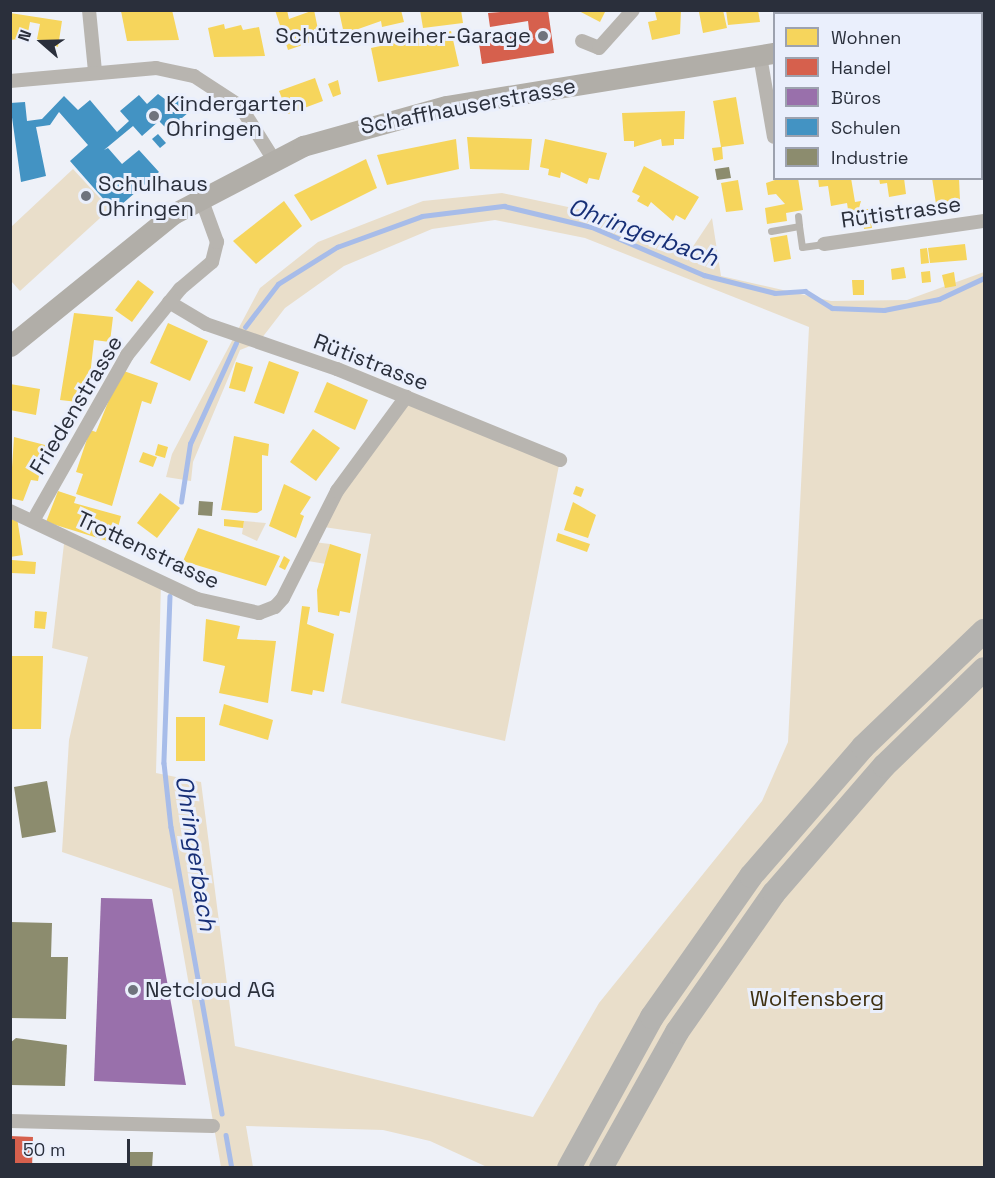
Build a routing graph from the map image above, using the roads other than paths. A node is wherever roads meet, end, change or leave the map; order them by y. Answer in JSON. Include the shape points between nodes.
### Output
{"nodes":[{"id":1,"x":89,"y":10,"type":"edge"},
{"id":2,"x":633,"y":10,"type":"edge"},
{"id":3,"x":582,"y":41,"type":"dead end"},
{"id":4,"x":767,"y":55,"type":"edge"},
{"id":5,"x":95,"y":71,"type":"junction"},
{"id":6,"x":10,"y":81,"type":"edge"},
{"id":7,"x":773,"y":125,"type":"edge"},
{"id":8,"x":273,"y":159,"type":"junction"},
{"id":9,"x":201,"y":198,"type":"junction"},
{"id":10,"x":798,"y":216,"type":"dead end"},
{"id":11,"x":984,"y":221,"type":"edge"},
{"id":12,"x":800,"y":226,"type":"junction"},
{"id":13,"x":771,"y":231,"type":"dead end"},
{"id":14,"x":824,"y":244,"type":"joint"},
{"id":15,"x":169,"y":302,"type":"junction"},
{"id":16,"x":10,"y":346,"type":"edge"},
{"id":17,"x":406,"y":397,"type":"junction"},
{"id":18,"x":560,"y":460,"type":"dead end"},
{"id":19,"x":10,"y":511,"type":"edge"},
{"id":20,"x":34,"y":519,"type":"junction"},
{"id":21,"x":984,"y":631,"type":"edge"},
{"id":22,"x":984,"y":669,"type":"edge"},
{"id":23,"x":10,"y":1121,"type":"edge"},
{"id":24,"x":213,"y":1126,"type":"dead end"},
{"id":25,"x":568,"y":1167,"type":"edge"},
{"id":26,"x":601,"y":1167,"type":"edge"}],
"edges":[{"from":1,"to":5,"type":"street"},
{"from":2,"to":3,"type":"street","via":[[599,48]]},
{"from":4,"to":7,"type":"street"},
{"from":4,"to":8,"type":"main road","name":"Schaffhauserstrasse","via":[[407,114],[334,134]]},
{"from":5,"to":6,"type":"street"},
{"from":5,"to":8,"type":"street","via":[[156,68],[194,76],[247,113]]},
{"from":8,"to":9,"type":"main road","name":"Schaffhauserstrasse"},
{"from":9,"to":15,"type":"street","name":"Friedenstrasse","via":[[218,242],[212,262]]},
{"from":9,"to":16,"type":"main road","name":"Schaffhauserstrasse","via":[[134,242]]},
{"from":10,"to":12,"type":"lane"},
{"from":11,"to":14,"type":"street","name":"Rütistrasse"},
{"from":12,"to":13,"type":"lane"},
{"from":12,"to":14,"type":"lane","via":[[802,247]]},
{"from":15,"to":17,"type":"street","name":"Rütistrasse","via":[[207,324]]},
{"from":15,"to":20,"type":"street","name":"Friedenstrasse","via":[[106,387]]},
{"from":17,"to":18,"type":"street","name":"Rütistrasse"},
{"from":17,"to":20,"type":"street","name":"Trottenstrasse","via":[[337,491],[275,607],[259,613],[196,599]]},
{"from":19,"to":20,"type":"street","name":"Trottenstrasse"},
{"from":21,"to":25,"type":"highway","via":[[863,747],[751,876],[652,1017]]},
{"from":22,"to":26,"type":"highway","via":[[884,766],[767,902],[676,1032]]},
{"from":23,"to":24,"type":"street"}]}
